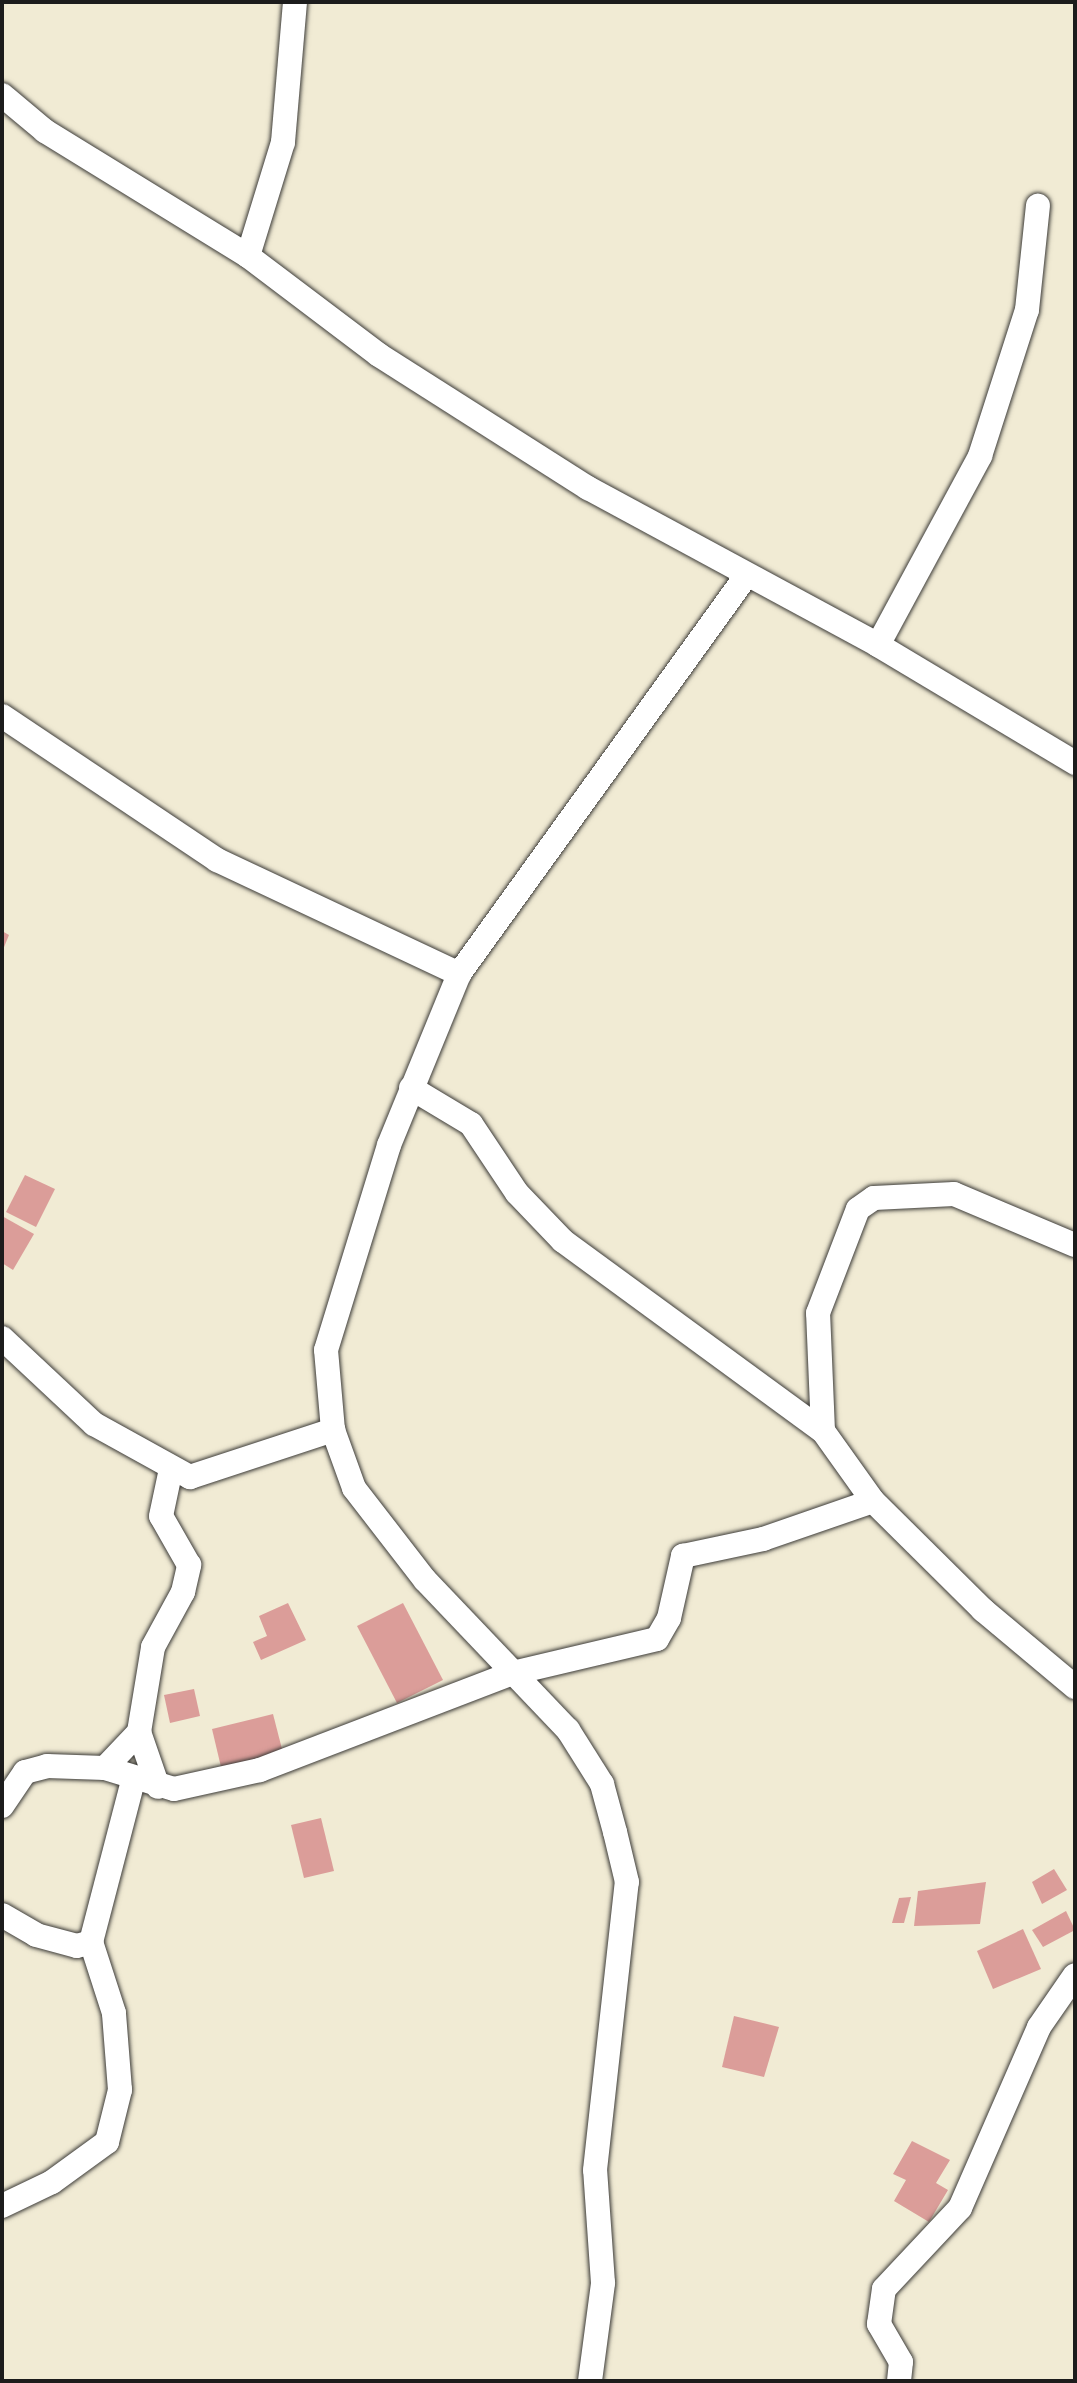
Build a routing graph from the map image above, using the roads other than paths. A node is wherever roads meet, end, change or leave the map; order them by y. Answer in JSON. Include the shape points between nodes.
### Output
{"nodes":[{"id":1,"x":295,"y":2,"type":"edge"},
{"id":2,"x":2,"y":94,"type":"edge"},
{"id":3,"x":1038,"y":206,"type":"dead end"},
{"id":4,"x":248,"y":256,"type":"junction"},
{"id":5,"x":746,"y":576,"type":"junction"},
{"id":6,"x":878,"y":645,"type":"junction"},
{"id":7,"x":2,"y":716,"type":"edge"},
{"id":8,"x":1075,"y":763,"type":"edge"},
{"id":9,"x":459,"y":974,"type":"junction"},
{"id":10,"x":411,"y":1088,"type":"junction"},
{"id":11,"x":1075,"y":1245,"type":"edge"},
{"id":12,"x":2,"y":1338,"type":"edge"},
{"id":13,"x":333,"y":1430,"type":"junction"},
{"id":14,"x":822,"y":1431,"type":"junction"},
{"id":15,"x":171,"y":1469,"type":"junction"},
{"id":16,"x":873,"y":1501,"type":"junction"},
{"id":17,"x":513,"y":1673,"type":"junction"},
{"id":18,"x":1075,"y":1687,"type":"edge"},
{"id":19,"x":139,"y":1732,"type":"junction"},
{"id":20,"x":105,"y":1768,"type":"junction"},
{"id":21,"x":133,"y":1781,"type":"junction"},
{"id":22,"x":158,"y":1787,"type":"junction"},
{"id":23,"x":2,"y":1806,"type":"edge"},
{"id":24,"x":2,"y":1915,"type":"edge"},
{"id":25,"x":91,"y":1942,"type":"junction"},
{"id":26,"x":1075,"y":1975,"type":"edge"},
{"id":27,"x":2,"y":2206,"type":"edge"},
{"id":28,"x":590,"y":2381,"type":"edge"},
{"id":29,"x":899,"y":2381,"type":"edge"}],
"edges":[{"from":1,"to":4,"type":"street","via":[[283,142]]},
{"from":2,"to":4,"type":"street","via":[[45,131]]},
{"from":3,"to":6,"type":"street","via":[[1027,310],[979,456]]},
{"from":4,"to":5,"type":"street","via":[[379,355],[588,488]]},
{"from":5,"to":6,"type":"street"},
{"from":5,"to":9,"type":"street"},
{"from":6,"to":8,"type":"street"},
{"from":7,"to":9,"type":"street","via":[[217,860]]},
{"from":9,"to":10,"type":"street"},
{"from":10,"to":13,"type":"street","via":[[326,1350]]},
{"from":10,"to":14,"type":"street","via":[[471,1124],[517,1193],[564,1241]]},
{"from":11,"to":14,"type":"street","via":[[954,1194],[874,1198],[858,1209],[818,1313]]},
{"from":12,"to":15,"type":"street","via":[[94,1424]]},
{"from":13,"to":15,"type":"street","via":[[218,1472],[190,1477]]},
{"from":13,"to":17,"type":"street","via":[[354,1488],[383,1532]]},
{"from":14,"to":16,"type":"street"},
{"from":15,"to":19,"type":"street","via":[[161,1516],[189,1565],[183,1592],[153,1647]]},
{"from":16,"to":17,"type":"street","via":[[763,1539],[683,1556],[665,1631],[657,1639]]},
{"from":16,"to":18,"type":"street","via":[[983,1610]]},
{"from":17,"to":22,"type":"street","via":[[260,1769],[174,1789]]},
{"from":17,"to":28,"type":"street","via":[[568,1730],[602,1784],[626,1882],[595,2170],[603,2283]]},
{"from":19,"to":20,"type":"street"},
{"from":19,"to":22,"type":"street"},
{"from":20,"to":21,"type":"street"},
{"from":20,"to":23,"type":"street","via":[[74,1763],[25,1772]]},
{"from":21,"to":22,"type":"street"},
{"from":21,"to":25,"type":"street"},
{"from":24,"to":25,"type":"street","via":[[36,1935],[77,1946]]},
{"from":25,"to":27,"type":"street","via":[[115,2026],[120,2090],[107,2142],[52,2182]]},
{"from":26,"to":29,"type":"street","via":[[1039,2027],[960,2208],[884,2288],[879,2324],[901,2362]]}]}
